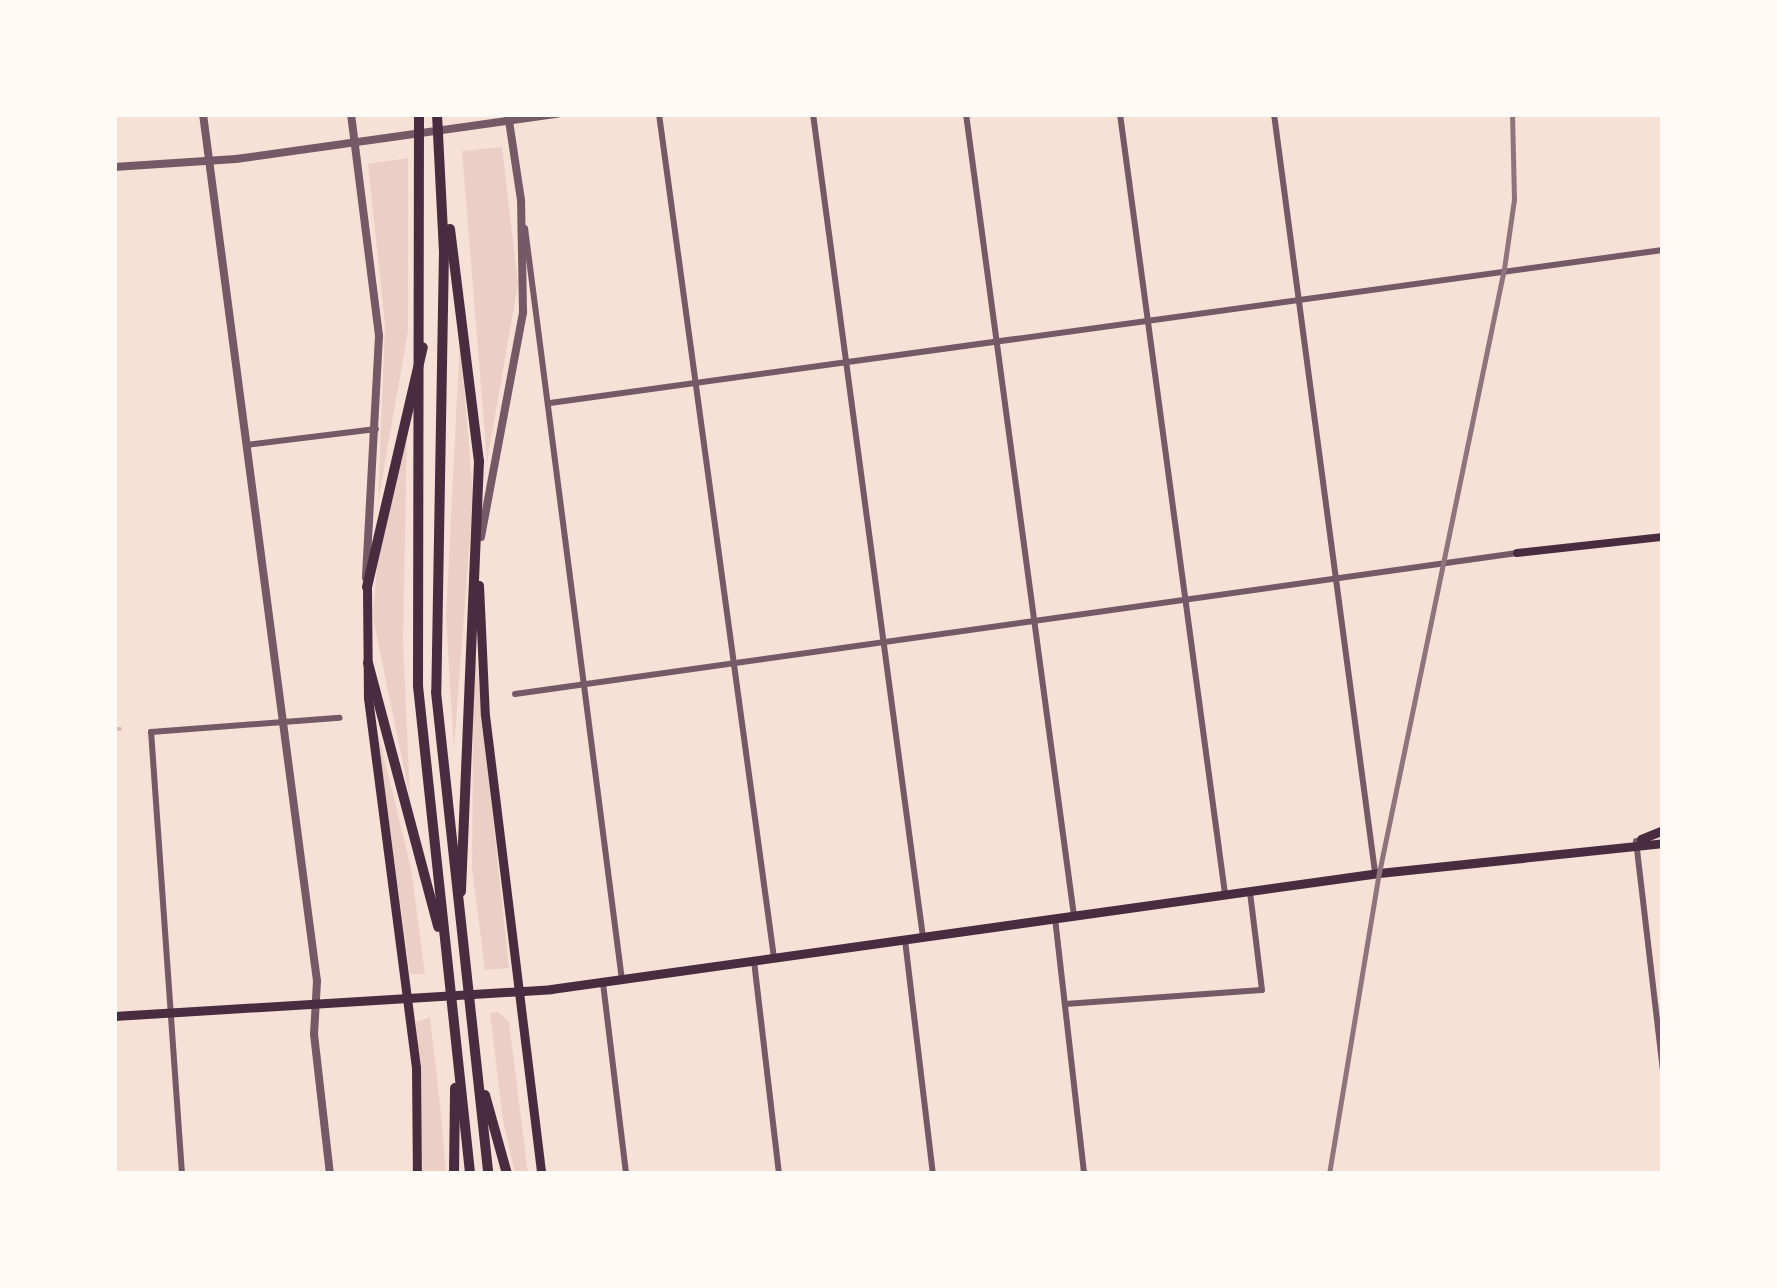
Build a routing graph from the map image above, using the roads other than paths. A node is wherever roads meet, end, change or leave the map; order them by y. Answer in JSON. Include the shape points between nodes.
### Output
{"nodes":[{"id":1,"x":203,"y":114,"type":"edge"},
{"id":2,"x":351,"y":114,"type":"edge"},
{"id":3,"x":419,"y":114,"type":"edge"},
{"id":4,"x":437,"y":114,"type":"edge"},
{"id":5,"x":557,"y":114,"type":"edge"},
{"id":6,"x":659,"y":114,"type":"edge"},
{"id":7,"x":813,"y":114,"type":"edge"},
{"id":8,"x":966,"y":114,"type":"edge"},
{"id":9,"x":1120,"y":114,"type":"edge"},
{"id":10,"x":1274,"y":114,"type":"edge"},
{"id":11,"x":509,"y":117,"type":"edge"},
{"id":12,"x":356,"y":143,"type":"junction"},
{"id":13,"x":209,"y":160,"type":"junction"},
{"id":14,"x":114,"y":167,"type":"edge"},
{"id":15,"x":442,"y":184,"type":"junction"},
{"id":16,"x":521,"y":200,"type":"junction"},
{"id":17,"x":1663,"y":250,"type":"edge"},
{"id":18,"x":1298,"y":298,"type":"junction"},
{"id":19,"x":1148,"y":320,"type":"junction"},
{"id":20,"x":996,"y":341,"type":"junction"},
{"id":21,"x":424,"y":344,"type":"junction"},
{"id":22,"x":846,"y":361,"type":"junction"},
{"id":23,"x":695,"y":383,"type":"junction"},
{"id":24,"x":550,"y":403,"type":"junction"},
{"id":25,"x":376,"y":429,"type":"junction"},
{"id":26,"x":246,"y":445,"type":"junction"},
{"id":27,"x":1663,"y":537,"type":"edge"},
{"id":28,"x":479,"y":550,"type":"junction"},
{"id":29,"x":1517,"y":553,"type":"joint"},
{"id":30,"x":1336,"y":580,"type":"junction"},
{"id":31,"x":367,"y":587,"type":"junction"},
{"id":32,"x":1185,"y":600,"type":"junction"},
{"id":33,"x":1035,"y":622,"type":"junction"},
{"id":34,"x":884,"y":643,"type":"junction"},
{"id":35,"x":368,"y":663,"type":"junction"},
{"id":36,"x":733,"y":664,"type":"junction"},
{"id":37,"x":583,"y":685,"type":"junction"},
{"id":38,"x":515,"y":694,"type":"dead end"},
{"id":39,"x":339,"y":718,"type":"dead end"},
{"id":40,"x":283,"y":727,"type":"junction"},
{"id":41,"x":1663,"y":830,"type":"edge"},
{"id":42,"x":1636,"y":841,"type":"junction"},
{"id":43,"x":1663,"y":843,"type":"edge"},
{"id":44,"x":1375,"y":873,"type":"junction"},
{"id":45,"x":1250,"y":890,"type":"junction"},
{"id":46,"x":1225,"y":894,"type":"junction"},
{"id":47,"x":1074,"y":916,"type":"junction"},
{"id":48,"x":1055,"y":918,"type":"junction"},
{"id":49,"x":923,"y":938,"type":"junction"},
{"id":50,"x":905,"y":940,"type":"junction"},
{"id":51,"x":443,"y":941,"type":"junction"},
{"id":52,"x":461,"y":941,"type":"junction"},
{"id":53,"x":773,"y":958,"type":"junction"},
{"id":54,"x":754,"y":961,"type":"junction"},
{"id":55,"x":622,"y":980,"type":"junction"},
{"id":56,"x":603,"y":983,"type":"junction"},
{"id":57,"x":521,"y":992,"type":"junction"},
{"id":58,"x":405,"y":1001,"type":"junction"},
{"id":59,"x":1065,"y":1004,"type":"junction"},
{"id":60,"x":316,"y":1008,"type":"junction"},
{"id":61,"x":114,"y":1016,"type":"edge"},
{"id":62,"x":168,"y":1016,"type":"junction"},
{"id":63,"x":474,"y":1052,"type":"junction"},
{"id":64,"x":456,"y":1060,"type":"junction"},
{"id":65,"x":1663,"y":1071,"type":"edge"},
{"id":66,"x":182,"y":1174,"type":"edge"},
{"id":67,"x":330,"y":1174,"type":"edge"},
{"id":68,"x":418,"y":1174,"type":"edge"},
{"id":69,"x":454,"y":1174,"type":"edge"},
{"id":70,"x":470,"y":1174,"type":"edge"},
{"id":71,"x":488,"y":1174,"type":"edge"},
{"id":72,"x":507,"y":1174,"type":"edge"},
{"id":73,"x":541,"y":1174,"type":"edge"},
{"id":74,"x":626,"y":1174,"type":"edge"},
{"id":75,"x":779,"y":1174,"type":"edge"},
{"id":76,"x":933,"y":1174,"type":"edge"},
{"id":77,"x":1084,"y":1174,"type":"edge"}],
"edges":[{"from":1,"to":13,"type":"street"},
{"from":2,"to":12,"type":"street"},
{"from":3,"to":21,"type":"highway"},
{"from":4,"to":15,"type":"highway"},
{"from":5,"to":11,"type":"street"},
{"from":6,"to":23,"type":"street"},
{"from":7,"to":22,"type":"street"},
{"from":8,"to":20,"type":"street"},
{"from":9,"to":19,"type":"street"},
{"from":10,"to":18,"type":"street"},
{"from":11,"to":12,"type":"street"},
{"from":11,"to":16,"type":"street"},
{"from":12,"to":13,"type":"street"},
{"from":12,"to":25,"type":"street","via":[[379,318]]},
{"from":13,"to":14,"type":"street"},
{"from":13,"to":26,"type":"street"},
{"from":15,"to":28,"type":"highway","via":[[477,430]]},
{"from":15,"to":52,"type":"highway","via":[[435,646]]},
{"from":16,"to":24,"type":"street"},
{"from":16,"to":28,"type":"street","via":[[521,326]]},
{"from":17,"to":18,"type":"street"},
{"from":18,"to":19,"type":"street"},
{"from":18,"to":30,"type":"street"},
{"from":19,"to":20,"type":"street"},
{"from":19,"to":32,"type":"street"},
{"from":20,"to":22,"type":"street"},
{"from":20,"to":33,"type":"street"},
{"from":21,"to":31,"type":"highway","via":[[413,364]]},
{"from":21,"to":51,"type":"highway","via":[[417,663]]},
{"from":22,"to":23,"type":"street"},
{"from":22,"to":34,"type":"street"},
{"from":23,"to":24,"type":"street"},
{"from":23,"to":36,"type":"street"},
{"from":24,"to":37,"type":"street"},
{"from":25,"to":26,"type":"street"},
{"from":25,"to":31,"type":"street"},
{"from":26,"to":40,"type":"street"},
{"from":27,"to":29,"type":"main road"},
{"from":28,"to":52,"type":"highway","via":[[463,750]]},
{"from":28,"to":57,"type":"main road","via":[[483,700]]},
{"from":29,"to":30,"type":"street"},
{"from":30,"to":32,"type":"street"},
{"from":30,"to":44,"type":"street"},
{"from":31,"to":35,"type":"main road"},
{"from":32,"to":33,"type":"street"},
{"from":32,"to":46,"type":"street"},
{"from":33,"to":34,"type":"street"},
{"from":33,"to":47,"type":"street"},
{"from":34,"to":36,"type":"street"},
{"from":34,"to":49,"type":"street"},
{"from":35,"to":51,"type":"highway"},
{"from":35,"to":58,"type":"main road"},
{"from":36,"to":37,"type":"street"},
{"from":36,"to":53,"type":"street"},
{"from":37,"to":38,"type":"street"},
{"from":37,"to":55,"type":"street"},
{"from":39,"to":40,"type":"street"},
{"from":40,"to":60,"type":"street"},
{"from":40,"to":62,"type":"street","via":[[151,732]]},
{"from":41,"to":42,"type":"main road"},
{"from":42,"to":43,"type":"main road"},
{"from":42,"to":44,"type":"main road"},
{"from":42,"to":65,"type":"street"},
{"from":44,"to":45,"type":"main road"},
{"from":45,"to":46,"type":"main road"},
{"from":45,"to":59,"type":"street","via":[[1262,990]]},
{"from":46,"to":47,"type":"main road"},
{"from":47,"to":48,"type":"main road"},
{"from":48,"to":49,"type":"main road"},
{"from":48,"to":59,"type":"street"},
{"from":49,"to":50,"type":"main road"},
{"from":50,"to":53,"type":"main road"},
{"from":50,"to":76,"type":"street"},
{"from":51,"to":64,"type":"highway"},
{"from":52,"to":63,"type":"highway"},
{"from":53,"to":54,"type":"main road"},
{"from":54,"to":55,"type":"main road"},
{"from":54,"to":75,"type":"street"},
{"from":55,"to":56,"type":"main road"},
{"from":56,"to":57,"type":"main road"},
{"from":56,"to":74,"type":"street"},
{"from":57,"to":58,"type":"main road"},
{"from":57,"to":73,"type":"main road"},
{"from":58,"to":60,"type":"main road"},
{"from":58,"to":68,"type":"main road","via":[[416,1067]]},
{"from":59,"to":77,"type":"street"},
{"from":60,"to":62,"type":"main road"},
{"from":60,"to":67,"type":"street"},
{"from":61,"to":62,"type":"main road"},
{"from":62,"to":66,"type":"street"},
{"from":63,"to":71,"type":"highway"},
{"from":63,"to":72,"type":"highway"},
{"from":64,"to":69,"type":"highway"},
{"from":64,"to":70,"type":"highway"}]}
